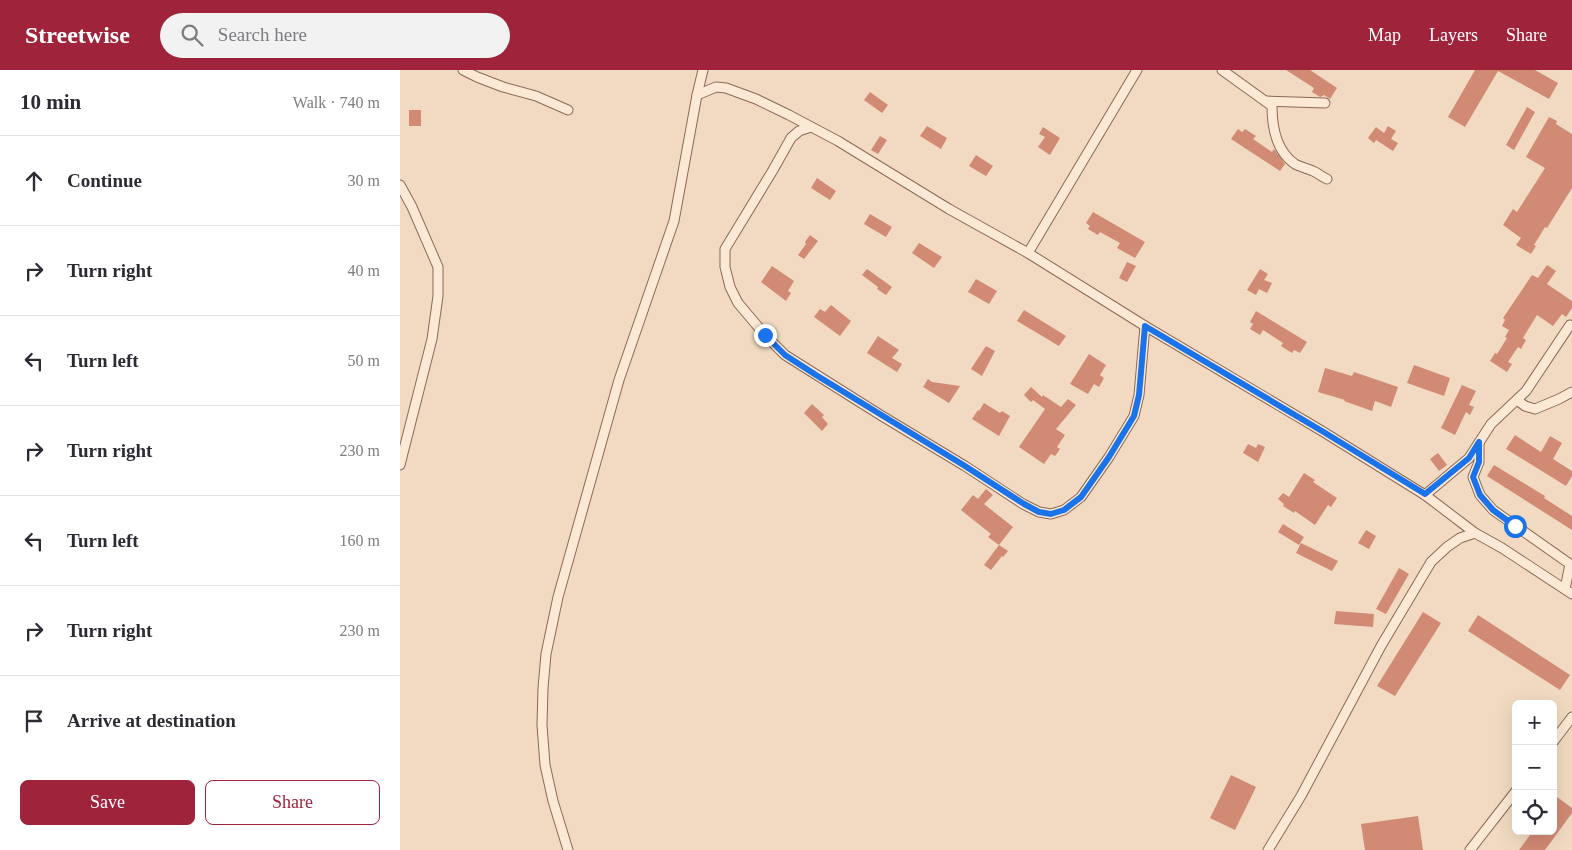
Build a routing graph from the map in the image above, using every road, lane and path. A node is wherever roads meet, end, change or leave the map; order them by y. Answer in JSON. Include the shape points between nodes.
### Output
{"nodes":[{"id":1,"x":464,"y":70,"type":"edge"},
{"id":2,"x":703,"y":70,"type":"edge"},
{"id":3,"x":1137,"y":70,"type":"edge"},
{"id":4,"x":1222,"y":70,"type":"edge"},
{"id":5,"x":696,"y":95,"type":"junction"},
{"id":6,"x":1264,"y":101,"type":"junction"},
{"id":7,"x":1325,"y":103,"type":"dead end"},
{"id":8,"x":568,"y":110,"type":"dead end"},
{"id":9,"x":811,"y":127,"type":"junction"},
{"id":10,"x":1327,"y":179,"type":"dead end"},
{"id":11,"x":400,"y":185,"type":"edge"},
{"id":12,"x":1028,"y":253,"type":"junction"},
{"id":13,"x":1570,"y":325,"type":"dead end"},
{"id":14,"x":1145,"y":326,"type":"junction"},
{"id":15,"x":1572,"y":392,"type":"edge"},
{"id":16,"x":1517,"y":400,"type":"junction"},
{"id":17,"x":1479,"y":442,"type":"junction"},
{"id":18,"x":400,"y":465,"type":"edge"},
{"id":19,"x":1425,"y":494,"type":"junction"},
{"id":20,"x":1475,"y":533,"type":"junction"},
{"id":21,"x":1568,"y":592,"type":"edge"},
{"id":22,"x":1572,"y":717,"type":"edge"},
{"id":23,"x":1557,"y":737,"type":"edge"},
{"id":24,"x":1512,"y":796,"type":"edge"},
{"id":25,"x":568,"y":850,"type":"edge"},
{"id":26,"x":1268,"y":850,"type":"edge"},
{"id":27,"x":1470,"y":850,"type":"edge"}],
"edges":[{"from":1,"to":8,"type":"street"},
{"from":2,"to":5,"type":"street"},
{"from":3,"to":12,"type":"street"},
{"from":4,"to":6,"type":"street"},
{"from":5,"to":9,"type":"street","via":[[716,87],[726,88]]},
{"from":5,"to":25,"type":"street","via":[[674,220],[619,380],[558,596],[546,654],[542,706],[545,765]]},
{"from":6,"to":7,"type":"street"},
{"from":6,"to":10,"type":"street","via":[[1272,106],[1272,124],[1284,154],[1295,164]]},
{"from":9,"to":12,"type":"street"},
{"from":9,"to":14,"type":"street","via":[[791,138],[725,249],[725,267],[738,303],[785,355],[1024,504],[1051,514],[1064,510],[1081,497],[1109,457],[1134,416]]},
{"from":11,"to":18,"type":"street","via":[[438,267],[438,296],[432,339]]},
{"from":12,"to":14,"type":"street"},
{"from":13,"to":16,"type":"street","via":[[1526,392]]},
{"from":14,"to":19,"type":"street"},
{"from":15,"to":16,"type":"street","via":[[1535,409]]},
{"from":16,"to":17,"type":"street","via":[[1491,424]]},
{"from":17,"to":19,"type":"street","via":[[1469,458]]},
{"from":17,"to":21,"type":"street","via":[[1479,462],[1473,477],[1480,495],[1493,510],[1570,564]]},
{"from":19,"to":20,"type":"street"},
{"from":20,"to":21,"type":"street"},
{"from":20,"to":26,"type":"street","via":[[1460,538],[1431,562]]},
{"from":22,"to":23,"type":"street"},
{"from":24,"to":27,"type":"street"}]}
